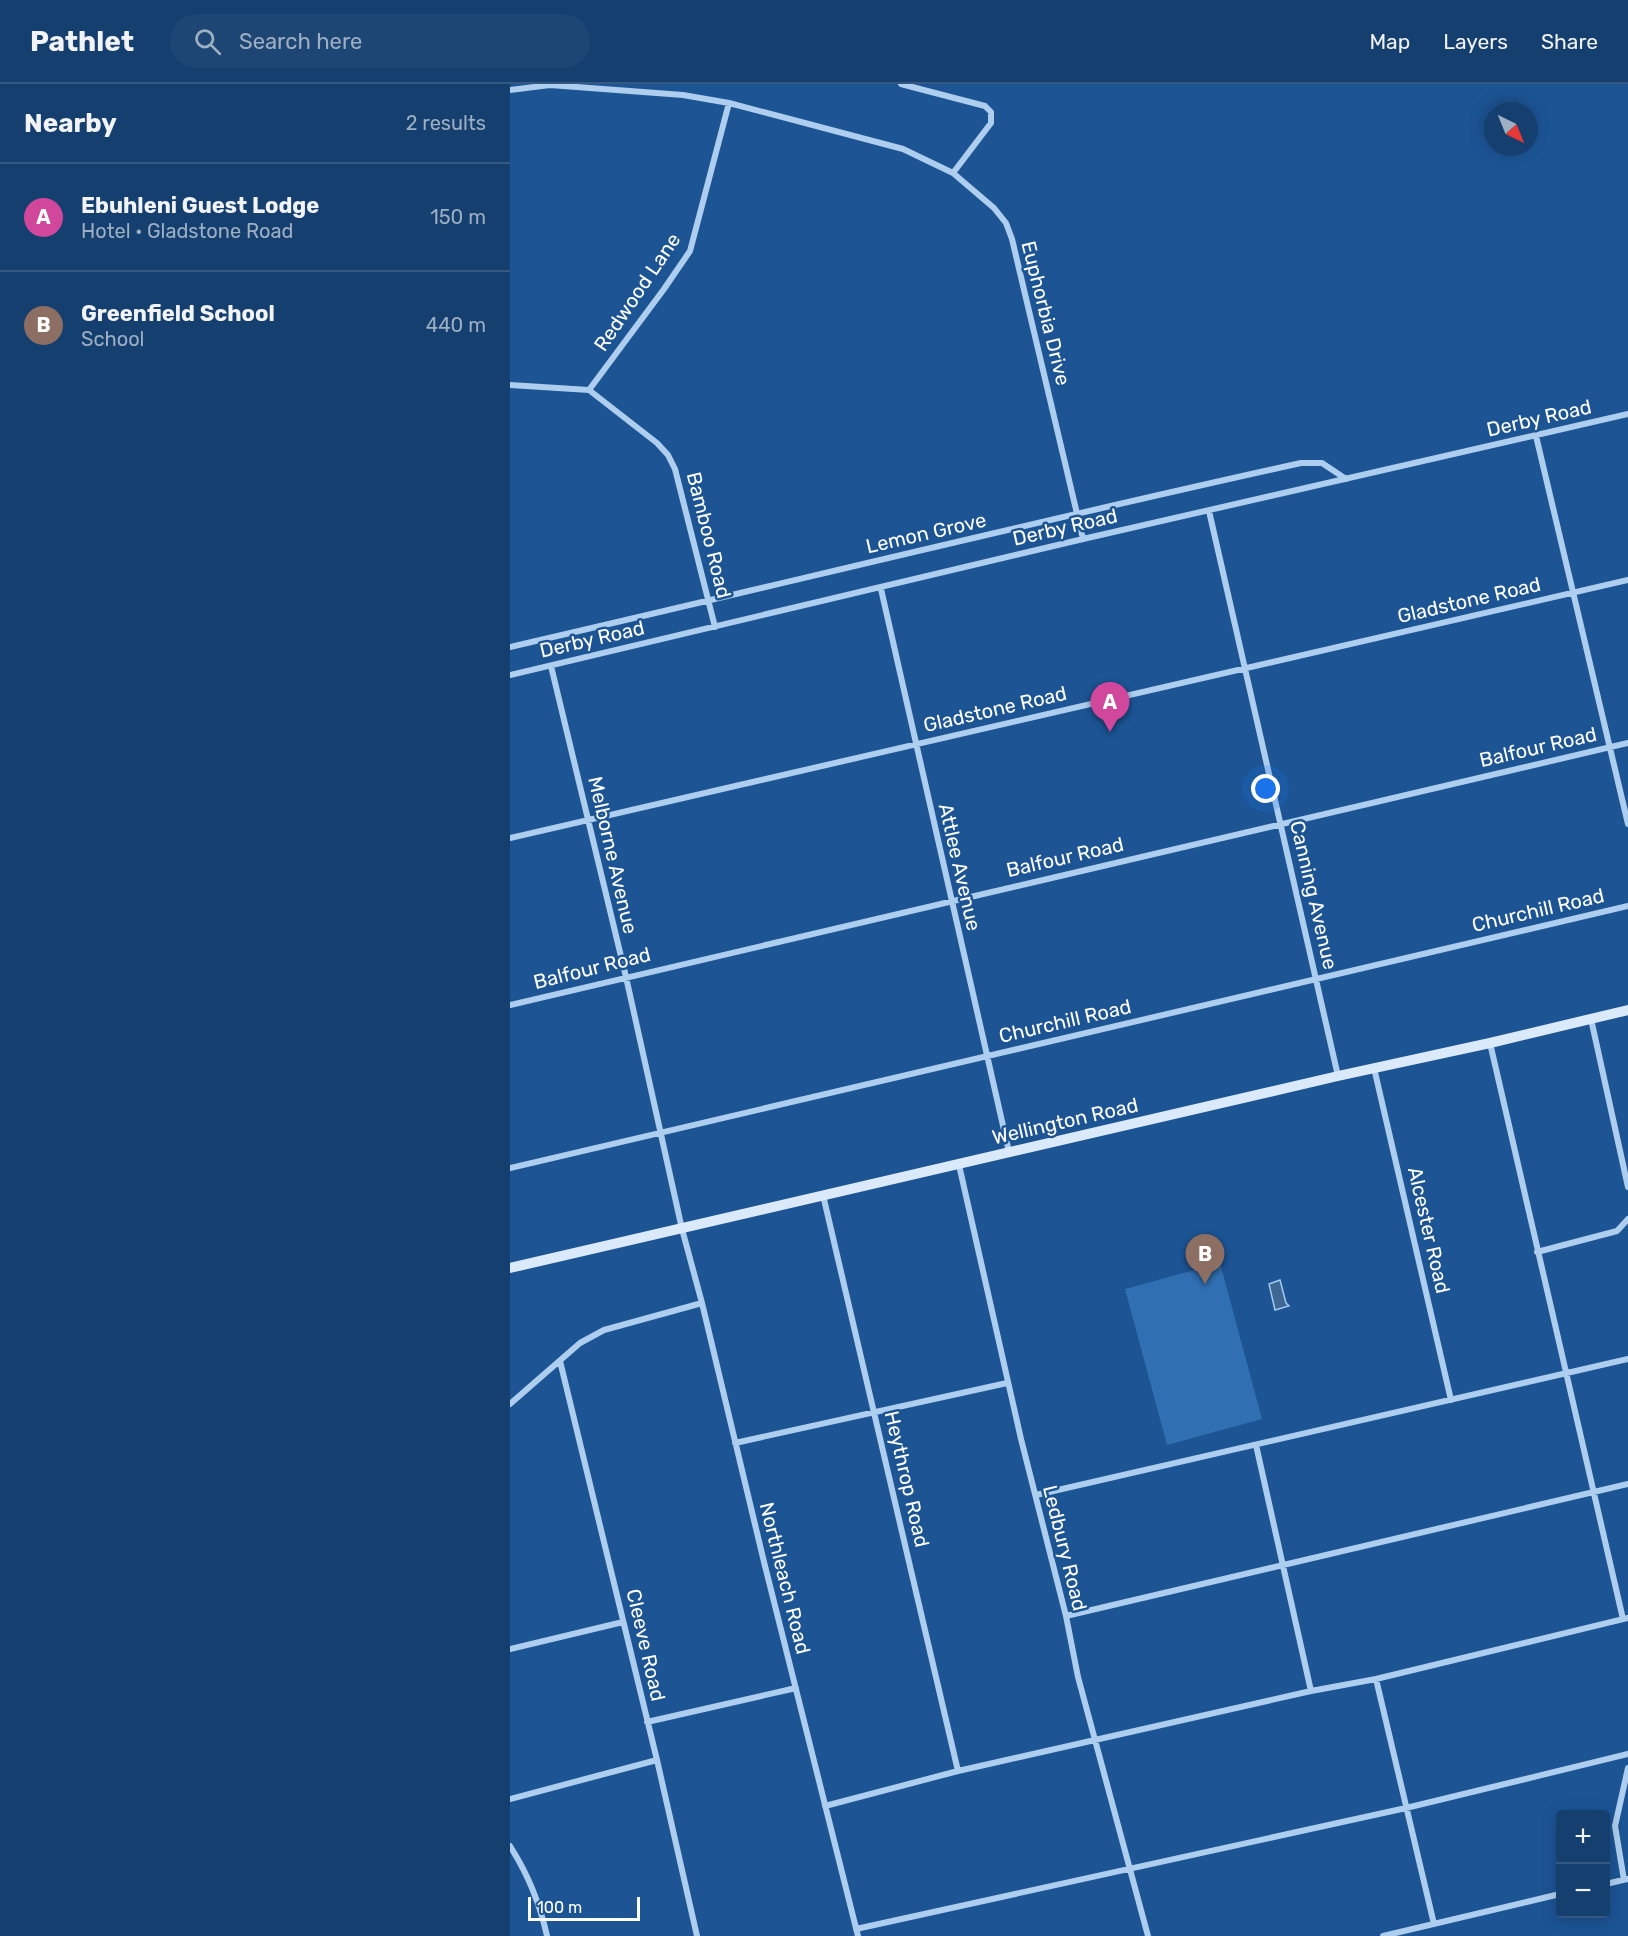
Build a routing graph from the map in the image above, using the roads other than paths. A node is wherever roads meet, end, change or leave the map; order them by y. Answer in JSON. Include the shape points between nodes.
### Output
{"nodes":[{"id":1,"x":642,"y":84,"type":"edge"},
{"id":2,"x":901,"y":84,"type":"edge"},
{"id":3,"x":510,"y":90,"type":"edge"},
{"id":4,"x":641,"y":92,"type":"junction"},
{"id":5,"x":729,"y":103,"type":"junction"},
{"id":6,"x":953,"y":174,"type":"junction"},
{"id":7,"x":510,"y":385,"type":"edge"},
{"id":8,"x":589,"y":390,"type":"junction"},
{"id":9,"x":1628,"y":414,"type":"edge"},
{"id":10,"x":1536,"y":436,"type":"junction"},
{"id":11,"x":1346,"y":479,"type":"junction"},
{"id":12,"x":1209,"y":511,"type":"junction"},
{"id":13,"x":1076,"y":513,"type":"junction"},
{"id":14,"x":1083,"y":540,"type":"junction"},
{"id":15,"x":1628,"y":580,"type":"edge"},
{"id":16,"x":881,"y":589,"type":"junction"},
{"id":17,"x":1573,"y":592,"type":"junction"},
{"id":18,"x":708,"y":601,"type":"junction"},
{"id":19,"x":715,"y":627,"type":"junction"},
{"id":20,"x":510,"y":647,"type":"edge"},
{"id":21,"x":551,"y":666,"type":"junction"},
{"id":22,"x":1245,"y":668,"type":"junction"},
{"id":23,"x":510,"y":675,"type":"edge"},
{"id":24,"x":1628,"y":743,"type":"edge"},
{"id":25,"x":916,"y":745,"type":"junction"},
{"id":26,"x":1611,"y":747,"type":"junction"},
{"id":27,"x":588,"y":820,"type":"junction"},
{"id":28,"x":1281,"y":824,"type":"junction"},
{"id":29,"x":1628,"y":824,"type":"edge"},
{"id":30,"x":510,"y":838,"type":"edge"},
{"id":31,"x":951,"y":901,"type":"junction"},
{"id":32,"x":1628,"y":906,"type":"edge"},
{"id":33,"x":626,"y":977,"type":"junction"},
{"id":34,"x":1317,"y":980,"type":"junction"},
{"id":35,"x":510,"y":1005,"type":"edge"},
{"id":36,"x":1628,"y":1010,"type":"edge"},
{"id":37,"x":1591,"y":1019,"type":"junction"},
{"id":38,"x":1490,"y":1043,"type":"junction"},
{"id":39,"x":987,"y":1057,"type":"junction"},
{"id":40,"x":1374,"y":1068,"type":"junction"},
{"id":41,"x":1338,"y":1076,"type":"junction"},
{"id":42,"x":660,"y":1132,"type":"junction"},
{"id":43,"x":1009,"y":1152,"type":"junction"},
{"id":44,"x":959,"y":1165,"type":"junction"},
{"id":45,"x":510,"y":1168,"type":"edge"},
{"id":46,"x":1628,"y":1187,"type":"edge"},
{"id":47,"x":823,"y":1195,"type":"junction"},
{"id":48,"x":1628,"y":1219,"type":"edge"},
{"id":49,"x":682,"y":1228,"type":"junction"},
{"id":50,"x":1537,"y":1252,"type":"junction"},
{"id":51,"x":510,"y":1268,"type":"edge"},
{"id":52,"x":702,"y":1303,"type":"junction"},
{"id":53,"x":1628,"y":1359,"type":"edge"},
{"id":54,"x":560,"y":1361,"type":"junction"},
{"id":55,"x":1565,"y":1374,"type":"junction"},
{"id":56,"x":1007,"y":1383,"type":"junction"},
{"id":57,"x":1451,"y":1400,"type":"junction"},
{"id":58,"x":510,"y":1404,"type":"edge"},
{"id":59,"x":875,"y":1413,"type":"junction"},
{"id":60,"x":735,"y":1443,"type":"junction"},
{"id":61,"x":1256,"y":1445,"type":"junction"},
{"id":62,"x":1628,"y":1484,"type":"edge"},
{"id":63,"x":1593,"y":1493,"type":"junction"},
{"id":64,"x":1036,"y":1495,"type":"junction"},
{"id":65,"x":1282,"y":1565,"type":"junction"},
{"id":66,"x":1066,"y":1616,"type":"junction"},
{"id":67,"x":1625,"y":1619,"type":"edge"},
{"id":68,"x":623,"y":1622,"type":"junction"},
{"id":69,"x":510,"y":1649,"type":"edge"},
{"id":70,"x":1376,"y":1679,"type":"junction"},
{"id":71,"x":795,"y":1688,"type":"junction"},
{"id":72,"x":1311,"y":1691,"type":"junction"},
{"id":73,"x":647,"y":1722,"type":"junction"},
{"id":74,"x":1094,"y":1740,"type":"junction"},
{"id":75,"x":1628,"y":1754,"type":"edge"},
{"id":76,"x":657,"y":1760,"type":"junction"},
{"id":77,"x":1628,"y":1768,"type":"edge"},
{"id":78,"x":958,"y":1771,"type":"junction"},
{"id":79,"x":510,"y":1799,"type":"edge"},
{"id":80,"x":825,"y":1806,"type":"junction"},
{"id":81,"x":1406,"y":1808,"type":"junction"},
{"id":82,"x":510,"y":1846,"type":"edge"},
{"id":83,"x":1131,"y":1869,"type":"junction"},
{"id":84,"x":1626,"y":1879,"type":"edge"},
{"id":85,"x":1610,"y":1883,"type":"edge"},
{"id":86,"x":1556,"y":1895,"type":"edge"},
{"id":87,"x":1434,"y":1924,"type":"junction"},
{"id":88,"x":857,"y":1933,"type":"edge"},
{"id":89,"x":547,"y":1936,"type":"edge"},
{"id":90,"x":697,"y":1936,"type":"edge"},
{"id":91,"x":1148,"y":1936,"type":"edge"},
{"id":92,"x":1383,"y":1936,"type":"edge"}],
"edges":[{"from":1,"to":4,"type":"street"},
{"from":2,"to":6,"type":"street","via":[[985,106],[990,112],[991,123]]},
{"from":3,"to":4,"type":"street","name":"Euphorbia Drive","via":[[550,85]]},
{"from":4,"to":5,"type":"street","name":"Euphorbia Drive"},
{"from":5,"to":6,"type":"street","name":"Euphorbia Drive","via":[[903,150]]},
{"from":5,"to":8,"type":"street","name":"Redwood Lane","via":[[690,251]]},
{"from":6,"to":13,"type":"street","name":"Euphorbia Drive","via":[[994,208],[1012,239]]},
{"from":7,"to":8,"type":"street"},
{"from":8,"to":18,"type":"street","name":"Bamboo Road","via":[[657,443],[672,462]]},
{"from":9,"to":10,"type":"street","name":"Derby Road"},
{"from":10,"to":11,"type":"street","name":"Derby Road"},
{"from":10,"to":17,"type":"street"},
{"from":11,"to":12,"type":"street","name":"Derby Road"},
{"from":11,"to":13,"type":"street","name":"Lemon Grove","via":[[1322,463],[1307,463]]},
{"from":12,"to":14,"type":"street","name":"Derby Road"},
{"from":12,"to":22,"type":"street","name":"Canning Avenue"},
{"from":13,"to":14,"type":"street","name":"Euphorbia Drive"},
{"from":13,"to":18,"type":"street","name":"Lemon Grove"},
{"from":14,"to":16,"type":"street","name":"Derby Road"},
{"from":15,"to":17,"type":"street","name":"Gladstone Road"},
{"from":16,"to":19,"type":"street","name":"Derby Road"},
{"from":16,"to":25,"type":"street","name":"Attlee Avenue"},
{"from":17,"to":22,"type":"street","name":"Gladstone Road"},
{"from":17,"to":26,"type":"street"},
{"from":18,"to":19,"type":"street","name":"Bamboo Road"},
{"from":18,"to":20,"type":"street","name":"Lemon Grove"},
{"from":19,"to":21,"type":"street","name":"Derby Road"},
{"from":21,"to":23,"type":"street","name":"Derby Road"},
{"from":21,"to":27,"type":"street","name":"Melborne Avenue"},
{"from":22,"to":25,"type":"street","name":"Gladstone Road"},
{"from":22,"to":28,"type":"street","name":"Canning Avenue"},
{"from":24,"to":26,"type":"street","name":"Balfour Road"},
{"from":25,"to":27,"type":"street","name":"Gladstone Road"},
{"from":25,"to":31,"type":"street","name":"Attlee Avenue"},
{"from":26,"to":28,"type":"street","name":"Balfour Road"},
{"from":26,"to":29,"type":"street"},
{"from":27,"to":30,"type":"street","name":"Gladstone Road"},
{"from":27,"to":33,"type":"street","name":"Melborne Avenue"},
{"from":28,"to":31,"type":"street","name":"Balfour Road"},
{"from":28,"to":34,"type":"street","name":"Canning Avenue"},
{"from":31,"to":33,"type":"street","name":"Balfour Road"},
{"from":31,"to":39,"type":"street","name":"Attlee Avenue"},
{"from":32,"to":34,"type":"street","name":"Churchill Road"},
{"from":33,"to":35,"type":"street","name":"Balfour Road"},
{"from":33,"to":42,"type":"street","name":"Melborne Avenue"},
{"from":34,"to":39,"type":"street","name":"Churchill Road"},
{"from":34,"to":41,"type":"street","name":"Canning Avenue"},
{"from":36,"to":37,"type":"main road","name":"Wellington Road"},
{"from":37,"to":38,"type":"main road","name":"Wellington Road"},
{"from":37,"to":46,"type":"street"},
{"from":38,"to":40,"type":"main road","name":"Wellington Road"},
{"from":38,"to":50,"type":"street"},
{"from":39,"to":42,"type":"street","name":"Churchill Road"},
{"from":39,"to":43,"type":"street","name":"Attlee Avenue"},
{"from":40,"to":41,"type":"main road","name":"Wellington Road"},
{"from":40,"to":57,"type":"street","name":"Alcester Road"},
{"from":41,"to":43,"type":"main road","name":"Wellington Road"},
{"from":42,"to":45,"type":"street","name":"Churchill Road"},
{"from":42,"to":49,"type":"street","name":"Melborne Avenue"},
{"from":43,"to":44,"type":"main road","name":"Wellington Road"},
{"from":44,"to":47,"type":"main road","name":"Wellington Road"},
{"from":44,"to":56,"type":"street","name":"Ledbury Road"},
{"from":47,"to":49,"type":"main road","name":"Wellington Road"},
{"from":47,"to":59,"type":"street","name":"Heythrop Road"},
{"from":48,"to":50,"type":"street","via":[[1617,1231]]},
{"from":49,"to":51,"type":"main road","name":"Wellington Road"},
{"from":49,"to":52,"type":"street","name":"Northleach Road"},
{"from":50,"to":55,"type":"street"},
{"from":52,"to":54,"type":"street","via":[[604,1330],[580,1343]]},
{"from":52,"to":60,"type":"street","name":"Northleach Road"},
{"from":53,"to":55,"type":"street"},
{"from":54,"to":58,"type":"street"},
{"from":54,"to":68,"type":"street","name":"Cleeve Road"},
{"from":55,"to":57,"type":"street"},
{"from":55,"to":63,"type":"street"},
{"from":56,"to":59,"type":"street"},
{"from":56,"to":64,"type":"street","name":"Ledbury Road"},
{"from":57,"to":61,"type":"street"},
{"from":59,"to":60,"type":"street"},
{"from":59,"to":78,"type":"street","name":"Heythrop Road"},
{"from":60,"to":71,"type":"street","name":"Northleach Road"},
{"from":61,"to":64,"type":"street"},
{"from":61,"to":65,"type":"street"},
{"from":62,"to":63,"type":"street"},
{"from":63,"to":65,"type":"street"},
{"from":63,"to":67,"type":"street"},
{"from":64,"to":66,"type":"street","name":"Ledbury Road"},
{"from":65,"to":66,"type":"street"},
{"from":65,"to":72,"type":"street"},
{"from":66,"to":74,"type":"street","name":"Ledbury Road"},
{"from":67,"to":70,"type":"street"},
{"from":68,"to":69,"type":"street"},
{"from":68,"to":73,"type":"street","name":"Cleeve Road"},
{"from":70,"to":72,"type":"street"},
{"from":70,"to":81,"type":"street"},
{"from":71,"to":73,"type":"street"},
{"from":71,"to":80,"type":"street","name":"Northleach Road"},
{"from":72,"to":74,"type":"street"},
{"from":73,"to":76,"type":"street","name":"Cleeve Road"},
{"from":74,"to":78,"type":"street"},
{"from":74,"to":83,"type":"street","name":"Ledbury Road"},
{"from":75,"to":81,"type":"street"},
{"from":76,"to":79,"type":"street"},
{"from":76,"to":90,"type":"street","name":"Cleeve Road"},
{"from":77,"to":84,"type":"street","via":[[1614,1826]]},
{"from":78,"to":80,"type":"street"},
{"from":80,"to":88,"type":"street","name":"Northleach Road"},
{"from":81,"to":83,"type":"street"},
{"from":81,"to":87,"type":"street"},
{"from":82,"to":89,"type":"street","via":[[529,1880]]},
{"from":83,"to":88,"type":"street"},
{"from":83,"to":91,"type":"street","name":"Ledbury Road"},
{"from":84,"to":85,"type":"street"},
{"from":86,"to":87,"type":"street"},
{"from":87,"to":92,"type":"street"}]}
